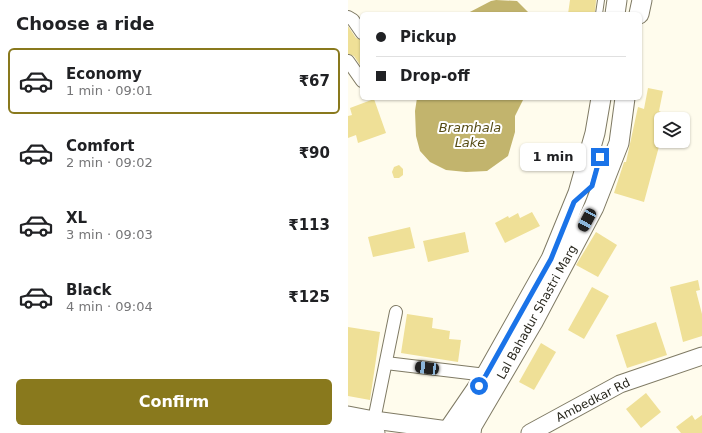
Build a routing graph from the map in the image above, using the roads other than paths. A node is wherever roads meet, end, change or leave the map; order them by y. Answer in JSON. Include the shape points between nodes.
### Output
{"nodes":[{"id":1,"x":601,"y":0,"type":"edge"},
{"id":2,"x":617,"y":0,"type":"edge"},
{"id":3,"x":626,"y":0,"type":"edge"},
{"id":4,"x":642,"y":0,"type":"edge"},
{"id":5,"x":599,"y":12,"type":"edge"},
{"id":6,"x":614,"y":12,"type":"edge"},
{"id":7,"x":624,"y":12,"type":"edge"},
{"id":8,"x":639,"y":12,"type":"edge"},
{"id":9,"x":348,"y":17,"type":"edge"},
{"id":10,"x":360,"y":30,"type":"edge"},
{"id":11,"x":348,"y":61,"type":"edge"},
{"id":12,"x":360,"y":78,"type":"edge"},
{"id":13,"x":600,"y":100,"type":"edge"},
{"id":14,"x":611,"y":100,"type":"edge"},
{"id":15,"x":625,"y":100,"type":"edge"},
{"id":16,"x":592,"y":186,"type":"junction"},
{"id":17,"x":574,"y":202,"type":"junction"},
{"id":18,"x":594,"y":207,"type":"junction"},
{"id":19,"x":396,"y":312,"type":"dead end"},
{"id":20,"x":702,"y":356,"type":"edge"},
{"id":21,"x":386,"y":363,"type":"junction"},
{"id":22,"x":486,"y":375,"type":"junction"},
{"id":23,"x":348,"y":414,"type":"edge"},
{"id":24,"x":375,"y":426,"type":"edge"},
{"id":25,"x":348,"y":427,"type":"edge"},
{"id":26,"x":448,"y":431,"type":"edge"},
{"id":27,"x":471,"y":433,"type":"edge"},
{"id":28,"x":530,"y":433,"type":"edge"}],
"edges":[{"from":1,"to":5,"type":"lane"},
{"from":2,"to":6,"type":"main road"},
{"from":3,"to":7,"type":"main road"},
{"from":4,"to":8,"type":"main road"},
{"from":9,"to":10,"type":"street"},
{"from":11,"to":12,"type":"street"},
{"from":13,"to":17,"type":"main road","name":"Lal Bahadur Shastri Marg","via":[[595,133]]},
{"from":14,"to":16,"type":"main road","via":[[605,142]]},
{"from":15,"to":18,"type":"main road","name":"Lal Bahadur Shastri Marg","via":[[619,143]]},
{"from":16,"to":17,"type":"main road"},
{"from":16,"to":18,"type":"main road"},
{"from":17,"to":22,"type":"main road","name":"Lal Bahadur Shastri Marg","via":[[551,259]]},
{"from":18,"to":27,"type":"main road","name":"Lal Bahadur Shastri Marg","via":[[533,322],[472,426]]},
{"from":19,"to":21,"type":"street"},
{"from":20,"to":28,"type":"main road","name":"Ambedkar Rd","via":[[620,384]]},
{"from":21,"to":22,"type":"street"},
{"from":21,"to":24,"type":"street"},
{"from":22,"to":26,"type":"main road","name":"Lal Bahadur Shastri Marg"},
{"from":23,"to":24,"type":"main road"},
{"from":24,"to":25,"type":"main road"},
{"from":24,"to":26,"type":"main road"},
{"from":26,"to":27,"type":"main road"}]}
